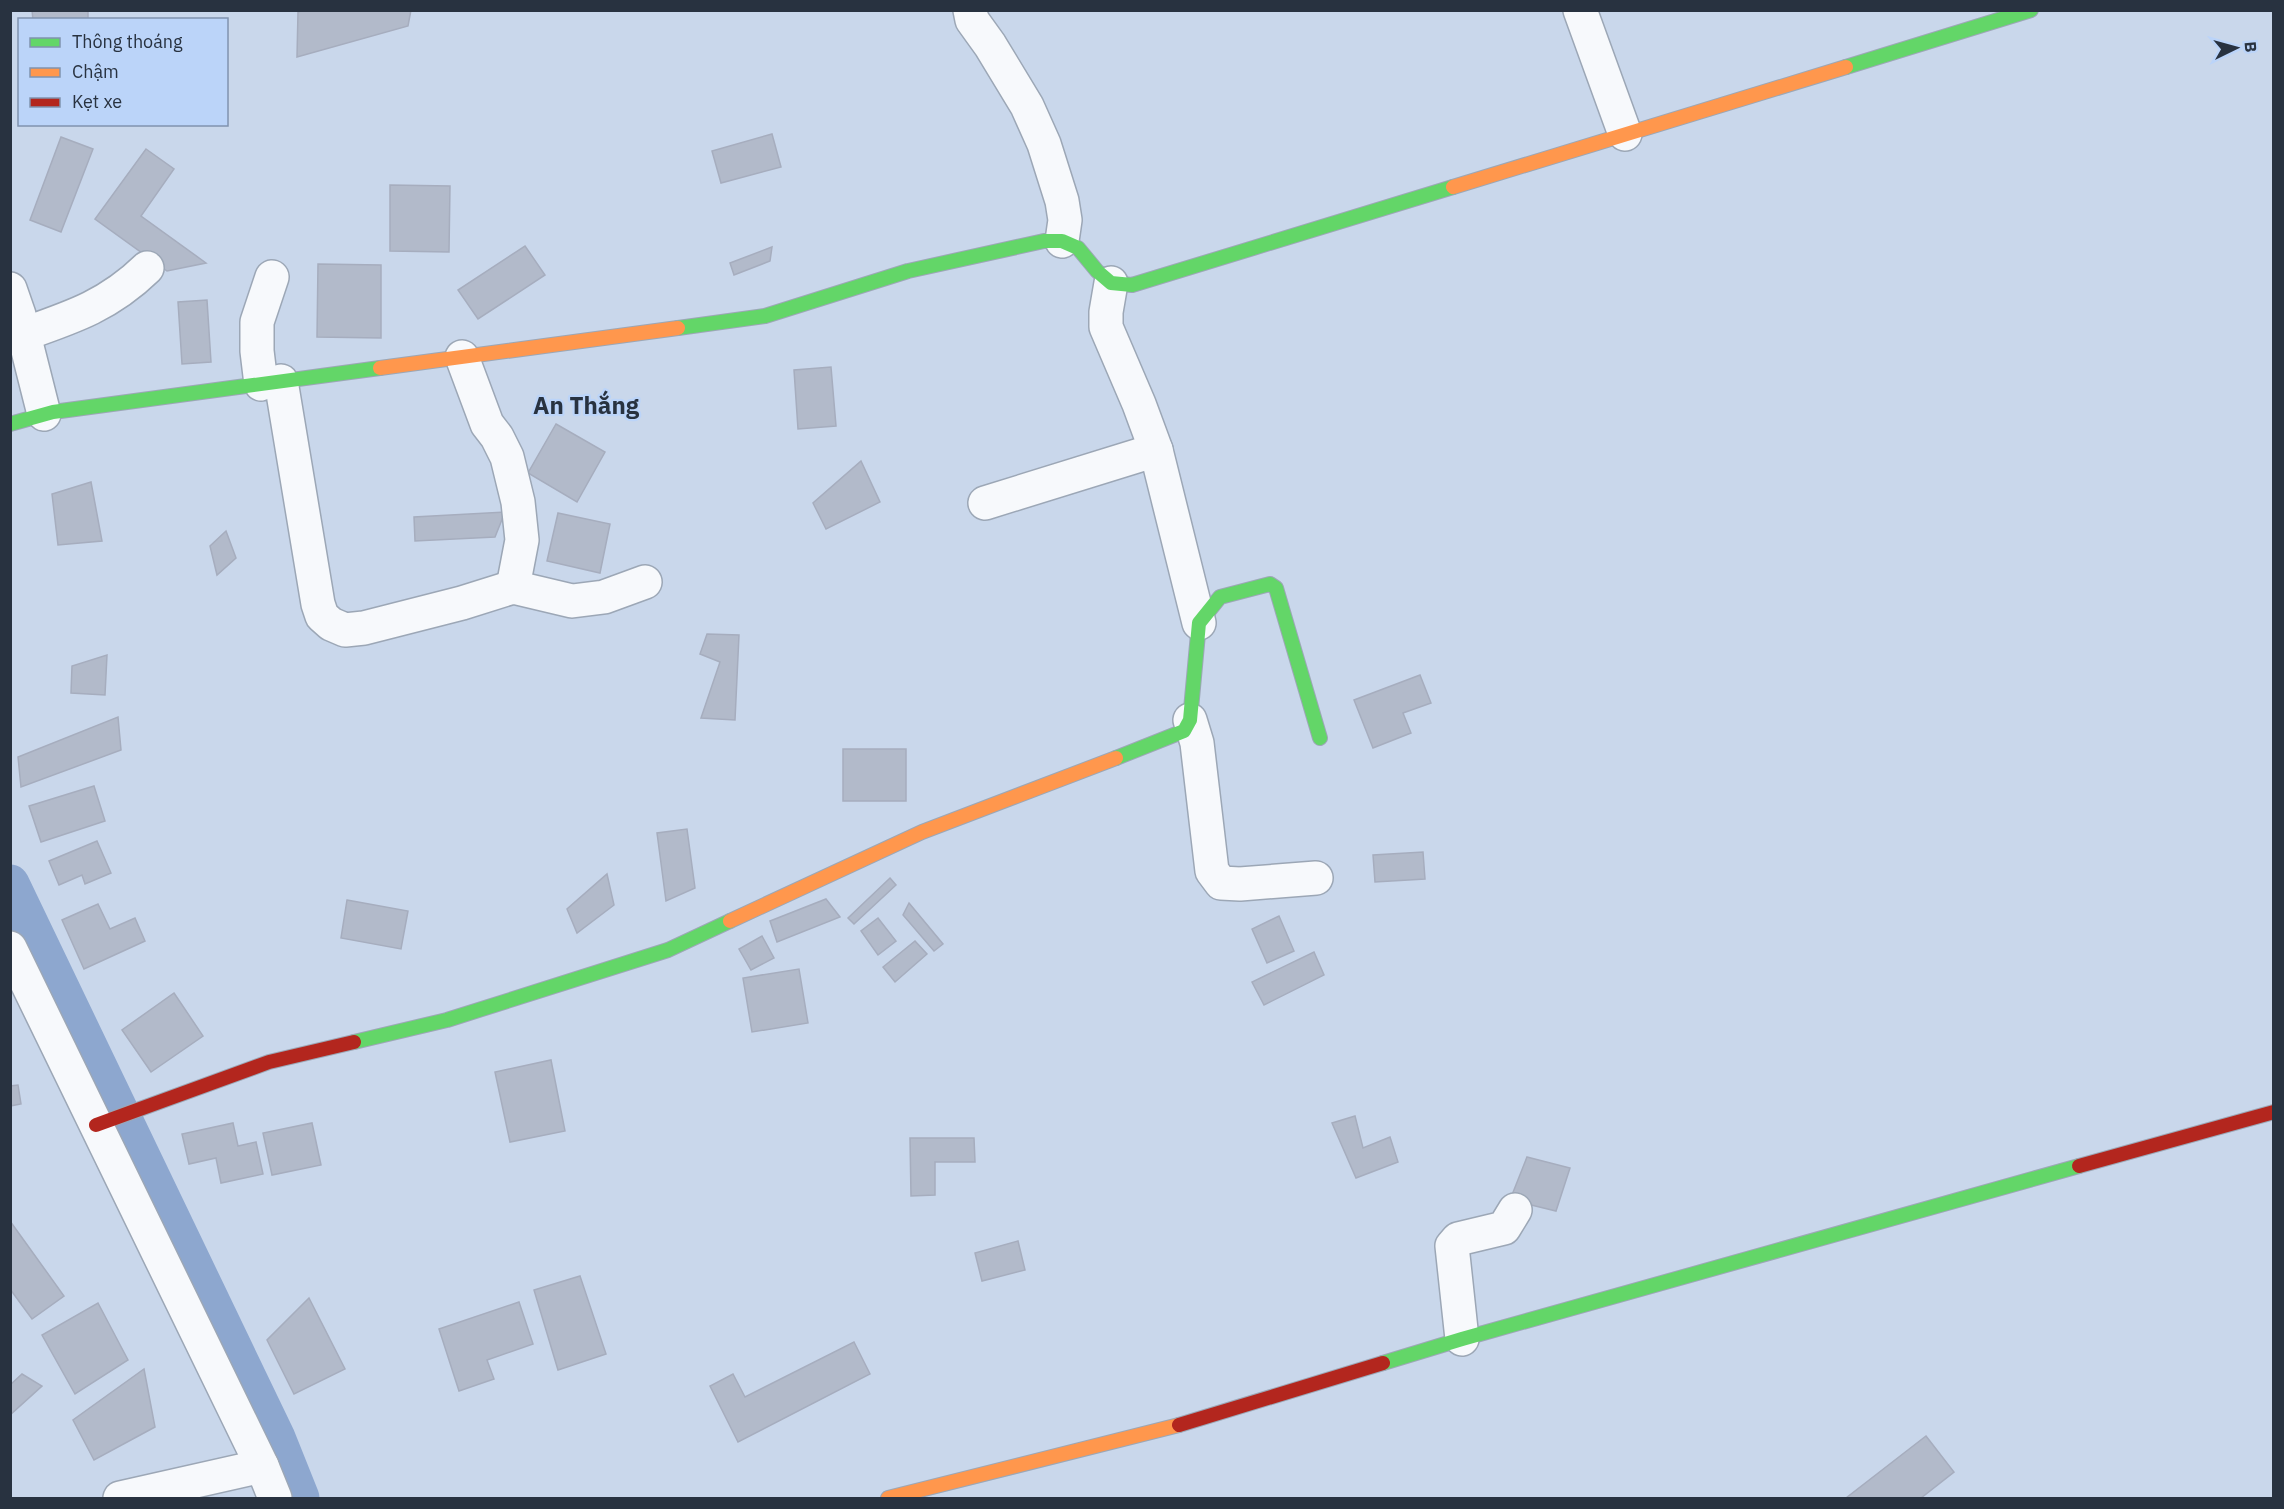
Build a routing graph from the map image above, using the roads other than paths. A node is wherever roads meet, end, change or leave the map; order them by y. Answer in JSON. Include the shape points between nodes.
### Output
{"nodes":[{"id":1,"x":970,"y":10,"type":"edge"},
{"id":2,"x":1580,"y":10,"type":"edge"},
{"id":3,"x":2031,"y":10,"type":"edge"},
{"id":4,"x":1625,"y":134,"type":"junction"},
{"id":5,"x":1062,"y":241,"type":"junction"},
{"id":6,"x":147,"y":268,"type":"dead end"},
{"id":7,"x":272,"y":277,"type":"dead end"},
{"id":8,"x":1111,"y":283,"type":"junction"},
{"id":9,"x":10,"y":289,"type":"edge"},
{"id":10,"x":24,"y":334,"type":"junction"},
{"id":11,"x":462,"y":357,"type":"junction"},
{"id":12,"x":271,"y":382,"type":"junction"},
{"id":13,"x":44,"y":414,"type":"junction"},
{"id":14,"x":10,"y":424,"type":"edge"},
{"id":15,"x":1156,"y":450,"type":"junction"},
{"id":16,"x":985,"y":503,"type":"dead end"},
{"id":17,"x":645,"y":582,"type":"dead end"},
{"id":18,"x":513,"y":587,"type":"junction"},
{"id":19,"x":1199,"y":623,"type":"junction"},
{"id":20,"x":1190,"y":720,"type":"junction"},
{"id":21,"x":1320,"y":738,"type":"dead end"},
{"id":22,"x":1316,"y":878,"type":"dead end"},
{"id":23,"x":10,"y":948,"type":"edge"},
{"id":24,"x":2274,"y":1112,"type":"edge"},
{"id":25,"x":96,"y":1125,"type":"junction"},
{"id":26,"x":1515,"y":1210,"type":"dead end"},
{"id":27,"x":1462,"y":1339,"type":"junction"},
{"id":28,"x":262,"y":1466,"type":"junction"},
{"id":29,"x":120,"y":1498,"type":"edge"},
{"id":30,"x":275,"y":1498,"type":"edge"},
{"id":31,"x":888,"y":1498,"type":"edge"}],
"edges":[{"from":1,"to":5,"type":"street","via":[[972,20],[1028,106],[1044,144],[1064,210]]},
{"from":2,"to":4,"type":"street"},
{"from":3,"to":4,"type":"street"},
{"from":4,"to":8,"type":"street","via":[[1132,285]]},
{"from":5,"to":8,"type":"street","via":[[1078,248]]},
{"from":5,"to":11,"type":"street","via":[[1044,241],[908,271],[765,316]]},
{"from":6,"to":10,"type":"street","via":[[100,304]]},
{"from":7,"to":12,"type":"street","via":[[257,322],[257,351]]},
{"from":8,"to":15,"type":"street","via":[[1106,327]]},
{"from":9,"to":10,"type":"street"},
{"from":10,"to":13,"type":"street"},
{"from":11,"to":12,"type":"street"},
{"from":11,"to":18,"type":"street","via":[[488,424],[507,457],[519,502],[522,540]]},
{"from":12,"to":13,"type":"street"},
{"from":12,"to":18,"type":"street","via":[[318,604],[322,616],[331,624],[345,630],[364,628]]},
{"from":13,"to":14,"type":"street"},
{"from":15,"to":16,"type":"street"},
{"from":15,"to":19,"type":"street"},
{"from":17,"to":18,"type":"street","via":[[604,597],[572,601]]},
{"from":19,"to":20,"type":"street"},
{"from":19,"to":21,"type":"street","via":[[1220,597],[1270,584],[1276,588]]},
{"from":20,"to":22,"type":"street","via":[[1197,744],[1212,871],[1221,883]]},
{"from":20,"to":25,"type":"street","via":[[1184,731],[1175,735],[922,832],[668,950],[447,1020],[269,1062]]},
{"from":23,"to":25,"type":"street"},
{"from":24,"to":27,"type":"street"},
{"from":25,"to":28,"type":"street"},
{"from":26,"to":27,"type":"street","via":[[1504,1228],[1458,1239],[1452,1246]]},
{"from":27,"to":31,"type":"street","via":[[1157,1432]]},
{"from":28,"to":29,"type":"street"},
{"from":28,"to":30,"type":"street"}]}
